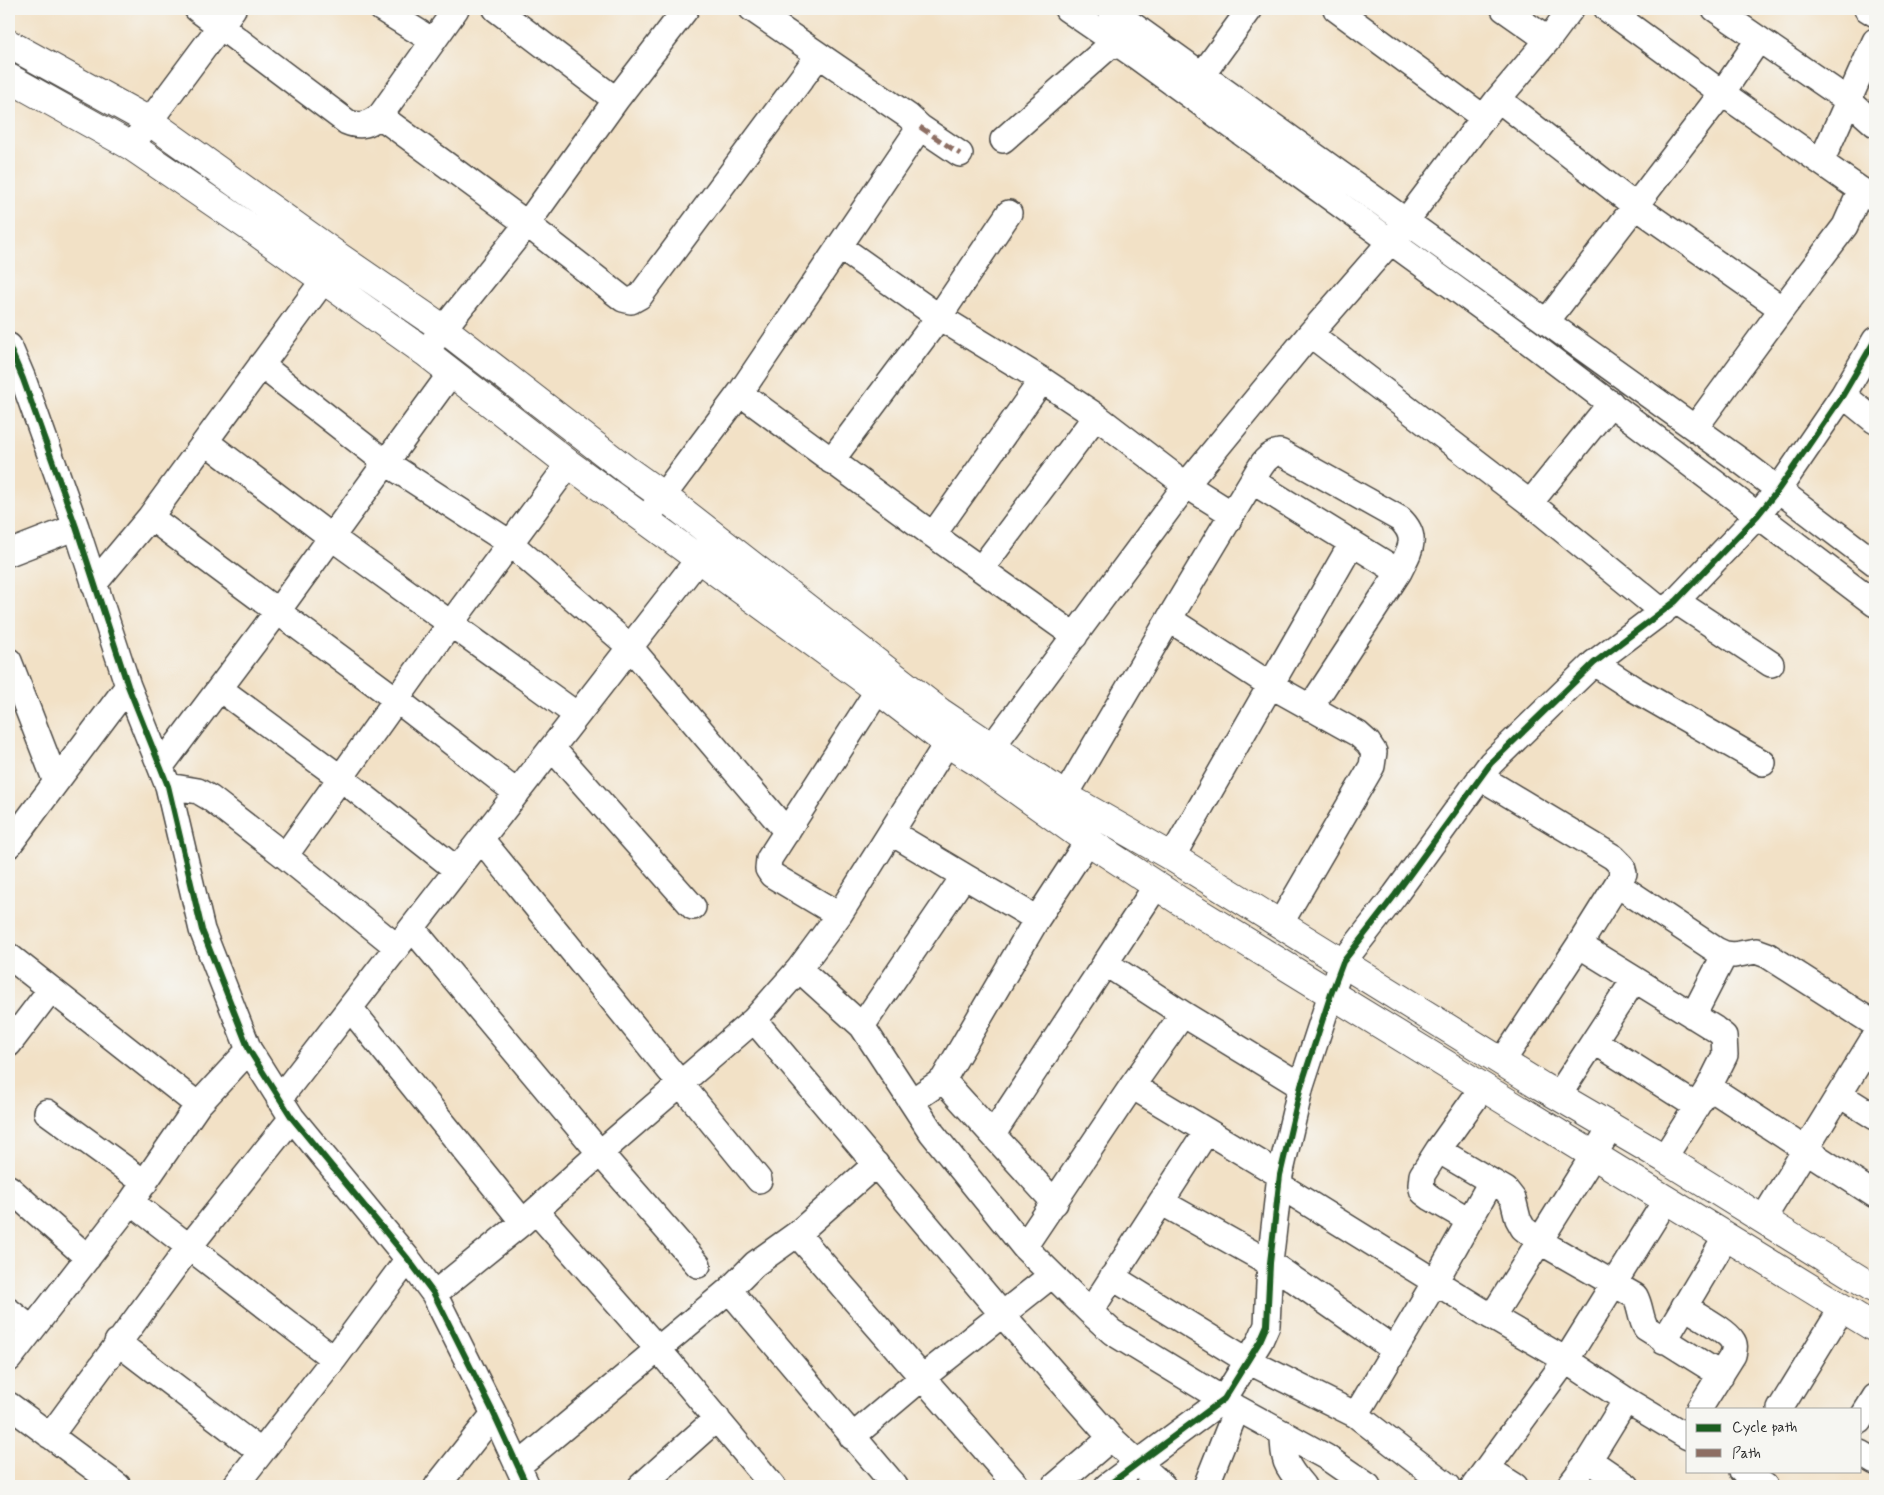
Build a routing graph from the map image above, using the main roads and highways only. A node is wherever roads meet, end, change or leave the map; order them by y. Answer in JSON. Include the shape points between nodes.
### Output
{"nodes":[{"id":1,"x":9,"y":44,"type":"edge"},
{"id":2,"x":9,"y":78,"type":"edge"},
{"id":3,"x":1875,"y":1288,"type":"edge"},
{"id":4,"x":1875,"y":1328,"type":"edge"}],
"edges":[{"from":1,"to":3,"type":"main road","via":[[149,121],[339,258],[444,328],[940,712],[1065,796],[1172,857]]},
{"from":2,"to":4,"type":"main road","via":[[131,146],[255,231],[425,352],[569,464],[947,743],[1088,841]]}]}
